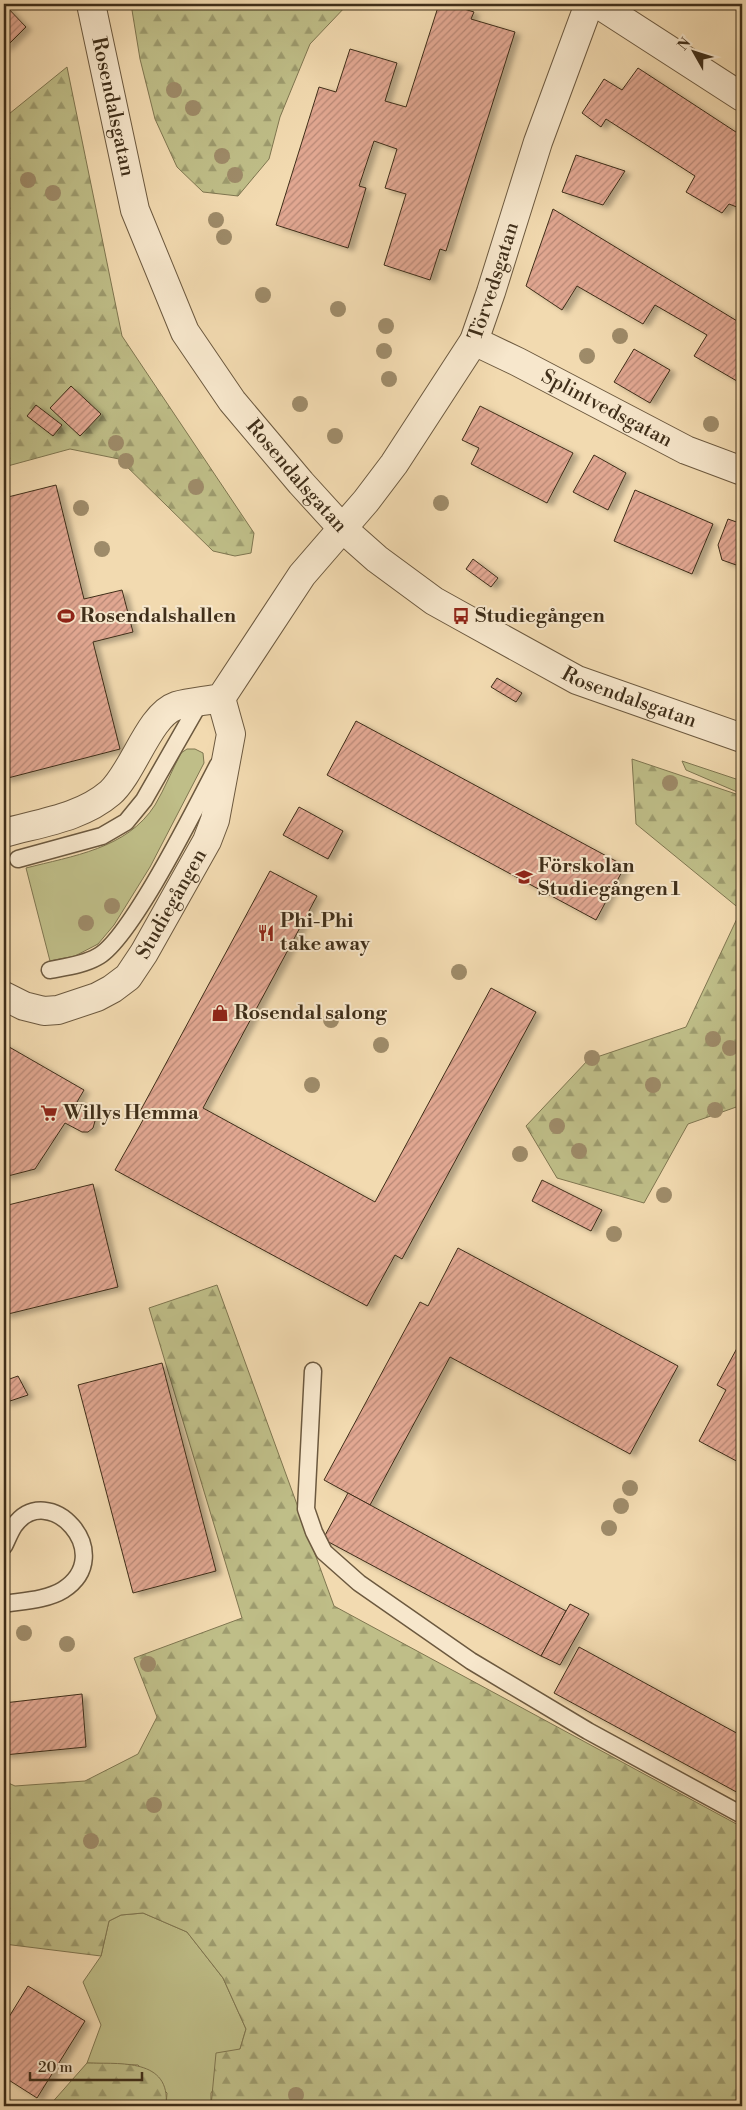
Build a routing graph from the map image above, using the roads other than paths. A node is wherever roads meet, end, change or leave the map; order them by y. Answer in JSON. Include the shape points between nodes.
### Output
{"nodes":[{"id":1,"x":91,"y":4,"type":"edge"},
{"id":2,"x":588,"y":4,"type":"edge"},
{"id":3,"x":598,"y":4,"type":"edge"},
{"id":4,"x":742,"y":97,"type":"edge"},
{"id":5,"x":474,"y":341,"type":"junction"},
{"id":6,"x":742,"y":471,"type":"edge"},
{"id":7,"x":342,"y":528,"type":"junction"},
{"id":8,"x":210,"y":700,"type":"junction"},
{"id":9,"x":742,"y":738,"type":"edge"},
{"id":10,"x":228,"y":753,"type":"junction"},
{"id":11,"x":4,"y":833,"type":"edge"},
{"id":12,"x":18,"y":859,"type":"dead end"},
{"id":13,"x":50,"y":970,"type":"dead end"},
{"id":14,"x":4,"y":996,"type":"edge"},
{"id":15,"x":313,"y":1371,"type":"dead end"},
{"id":16,"x":4,"y":1546,"type":"edge"},
{"id":17,"x":4,"y":1604,"type":"edge"},
{"id":18,"x":742,"y":1815,"type":"edge"}],
"edges":[{"from":1,"to":7,"type":"street","name":"Rosendalsgatan","via":[[135,210],[185,332],[232,401]]},
{"from":2,"to":5,"type":"street","name":"Törvedsgatan","via":[[538,142]]},
{"from":3,"to":4,"type":"street"},
{"from":5,"to":6,"type":"street","name":"Splintvedsgatan","via":[[686,450]]},
{"from":5,"to":7,"type":"street","name":"Törvedsgatan","via":[[394,464]]},
{"from":7,"to":8,"type":"street","via":[[286,596]]},
{"from":7,"to":9,"type":"street","name":"Rosendalsgatan","via":[[377,559],[434,600],[525,653],[577,680]]},
{"from":8,"to":10,"type":"street","name":"Studiegången","via":[[230,734]]},
{"from":8,"to":11,"type":"street","via":[[174,707],[160,719],[124,777],[110,793],[88,808]]},
{"from":8,"to":12,"type":"lane","via":[[126,822],[102,836]]},
{"from":10,"to":13,"type":"lane","via":[[116,942],[98,957]]},
{"from":10,"to":14,"type":"street","name":"Studiegången","via":[[208,841],[128,977],[112,989],[58,1010],[44,1011],[24,1006]]},
{"from":15,"to":18,"type":"lane","via":[[306,1509],[324,1552],[359,1583],[471,1661],[588,1731]]},
{"from":16,"to":17,"type":"lane","via":[[15,1524],[32,1513],[49,1511],[70,1523],[83,1542],[84,1550],[76,1578],[63,1590],[46,1597]]}]}
